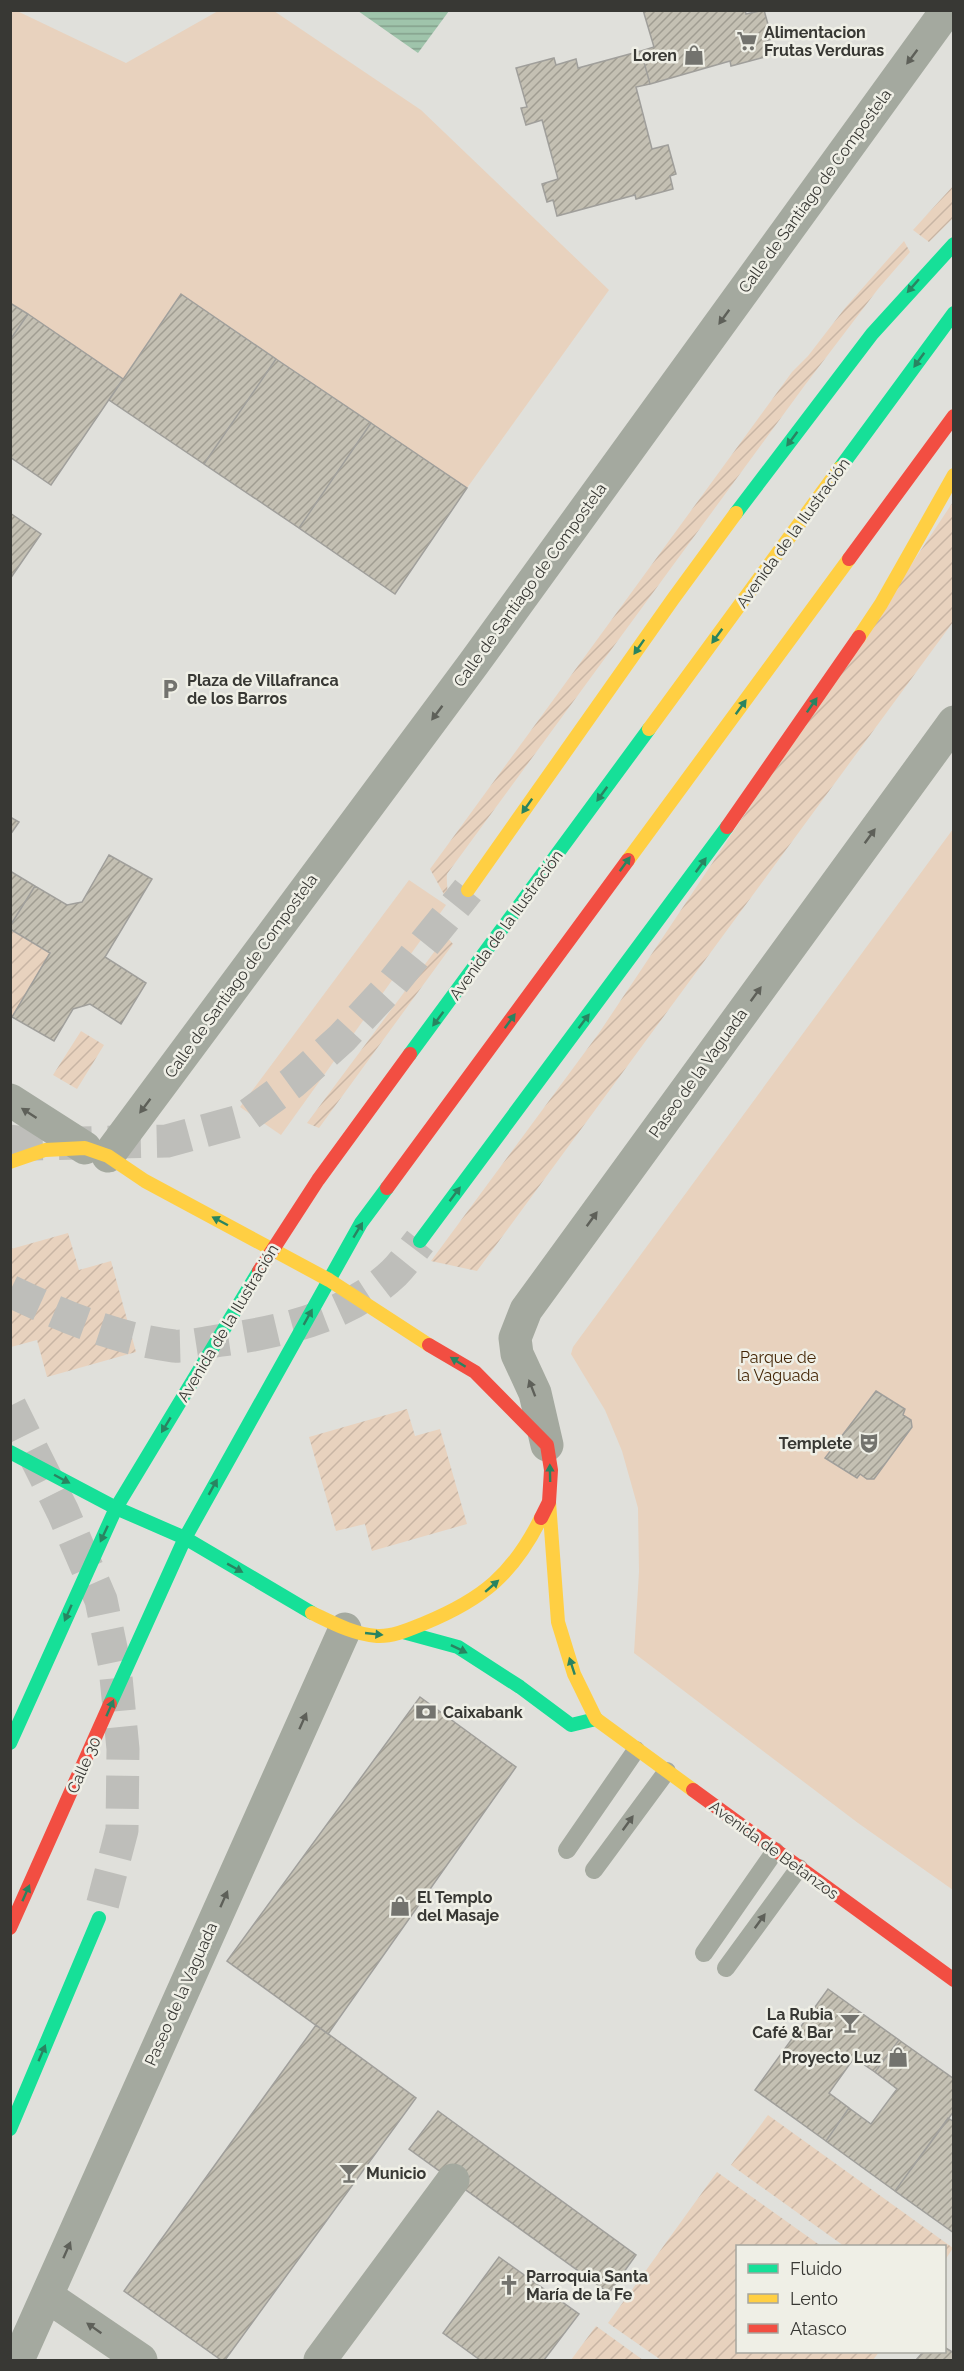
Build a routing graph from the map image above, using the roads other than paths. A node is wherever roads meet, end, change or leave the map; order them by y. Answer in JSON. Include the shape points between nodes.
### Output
{"nodes":[{"id":1,"x":947,"y":10,"type":"edge"},
{"id":2,"x":954,"y":244,"type":"edge"},
{"id":3,"x":954,"y":313,"type":"edge"},
{"id":4,"x":954,"y":416,"type":"edge"},
{"id":5,"x":954,"y":475,"type":"edge"},
{"id":6,"x":954,"y":722,"type":"edge"},
{"id":7,"x":468,"y":890,"type":"tunnel mouth"},
{"id":8,"x":10,"y":1100,"type":"edge"},
{"id":9,"x":96,"y":1152,"type":"junction"},
{"id":10,"x":10,"y":1162,"type":"edge"},
{"id":11,"x":420,"y":1241,"type":"tunnel mouth"},
{"id":12,"x":272,"y":1249,"type":"junction"},
{"id":13,"x":328,"y":1280,"type":"junction"},
{"id":14,"x":547,"y":1444,"type":"junction"},
{"id":15,"x":10,"y":1452,"type":"edge"},
{"id":16,"x":549,"y":1502,"type":"junction"},
{"id":17,"x":116,"y":1508,"type":"junction"},
{"id":18,"x":185,"y":1538,"type":"junction"},
{"id":19,"x":345,"y":1629,"type":"junction"},
{"id":20,"x":403,"y":1632,"type":"junction"},
{"id":21,"x":596,"y":1719,"type":"junction"},
{"id":22,"x":10,"y":1743,"type":"edge"},
{"id":23,"x":636,"y":1750,"type":"junction"},
{"id":24,"x":667,"y":1771,"type":"junction"},
{"id":25,"x":567,"y":1850,"type":"dead end"},
{"id":26,"x":775,"y":1851,"type":"junction"},
{"id":27,"x":799,"y":1868,"type":"junction"},
{"id":28,"x":594,"y":1870,"type":"dead end"},
{"id":29,"x":99,"y":1918,"type":"tunnel mouth"},
{"id":30,"x":10,"y":1928,"type":"edge"},
{"id":31,"x":704,"y":1953,"type":"dead end"},
{"id":32,"x":726,"y":1968,"type":"dead end"},
{"id":33,"x":954,"y":1980,"type":"edge"},
{"id":34,"x":19,"y":2107,"type":"junction"},
{"id":35,"x":10,"y":2124,"type":"edge"},
{"id":36,"x":10,"y":2129,"type":"edge"},
{"id":37,"x":453,"y":2180,"type":"dead end"},
{"id":38,"x":47,"y":2296,"type":"junction"},
{"id":39,"x":18,"y":2361,"type":"edge"},
{"id":40,"x":141,"y":2361,"type":"edge"},
{"id":41,"x":320,"y":2361,"type":"edge"}],
"edges":[{"from":1,"to":9,"type":"street","name":"Calle de Santiago de Compostela","one_way":true,"via":[[474,663]]},
{"from":2,"to":7,"type":"main road","one_way":true,"via":[[872,334],[831,386],[673,599]]},
{"from":3,"to":12,"type":"main road","name":"Avenida de la Ilustración","one_way":true,"via":[[318,1180]]},
{"from":13,"to":4,"type":"main road","one_way":true,"via":[[362,1223]]},
{"from":11,"to":5,"type":"main road","one_way":true,"via":[[705,860],[871,619]]},
{"from":14,"to":6,"type":"street","name":"Paseo de la Vaguada","one_way":true,"via":[[535,1393],[518,1353],[516,1338],[526,1310]]},
{"from":9,"to":8,"type":"street","one_way":true},
{"from":9,"to":10,"type":"main road","via":[[45,1150]]},
{"from":12,"to":9,"type":"main road","one_way":true},
{"from":12,"to":13,"type":"main road"},
{"from":12,"to":17,"type":"main road","name":"Avenida de la Ilustración","one_way":true},
{"from":14,"to":13,"type":"main road","one_way":true,"via":[[476,1372]]},
{"from":18,"to":13,"type":"main road","one_way":true},
{"from":16,"to":14,"type":"main road","name":"Avenida de Betanzos","one_way":true,"via":[[551,1470]]},
{"from":15,"to":17,"type":"main road","one_way":true},
{"from":20,"to":16,"type":"main road","one_way":true,"via":[[467,1604],[493,1586],[522,1551]]},
{"from":21,"to":16,"type":"main road","name":"Avenida de Betanzos","one_way":true,"via":[[574,1674],[558,1622]]},
{"from":17,"to":18,"type":"main road"},
{"from":17,"to":22,"type":"main road","name":"Avenida de la Ilustración","one_way":true},
{"from":18,"to":19,"type":"main road","one_way":true},
{"from":30,"to":18,"type":"main road","name":"Calle 30","one_way":true},
{"from":19,"to":20,"type":"main road","one_way":true,"via":[[378,1636]]},
{"from":38,"to":19,"type":"street","name":"Paseo de la Vaguada","one_way":true},
{"from":20,"to":21,"type":"main road","one_way":true,"via":[[458,1647],[570,1725]]},
{"from":21,"to":23,"type":"main road","name":"Avenida de Betanzos"},
{"from":23,"to":24,"type":"main road","name":"Avenida de Betanzos"},
{"from":23,"to":25,"type":"lane"},
{"from":24,"to":26,"type":"main road","name":"Avenida de Betanzos"},
{"from":28,"to":24,"type":"lane","one_way":true},
{"from":26,"to":27,"type":"main road","name":"Avenida de Betanzos"},
{"from":26,"to":31,"type":"lane"},
{"from":32,"to":27,"type":"lane","one_way":true},
{"from":27,"to":33,"type":"main road","name":"Avenida de Betanzos"},
{"from":34,"to":29,"type":"main road","one_way":true},
{"from":34,"to":35,"type":"main road"},
{"from":34,"to":36,"type":"main road"},
{"from":37,"to":41,"type":"street"},
{"from":38,"to":39,"type":"street","name":"Paseo de la Vaguada"},
{"from":40,"to":38,"type":"street","one_way":true}]}
